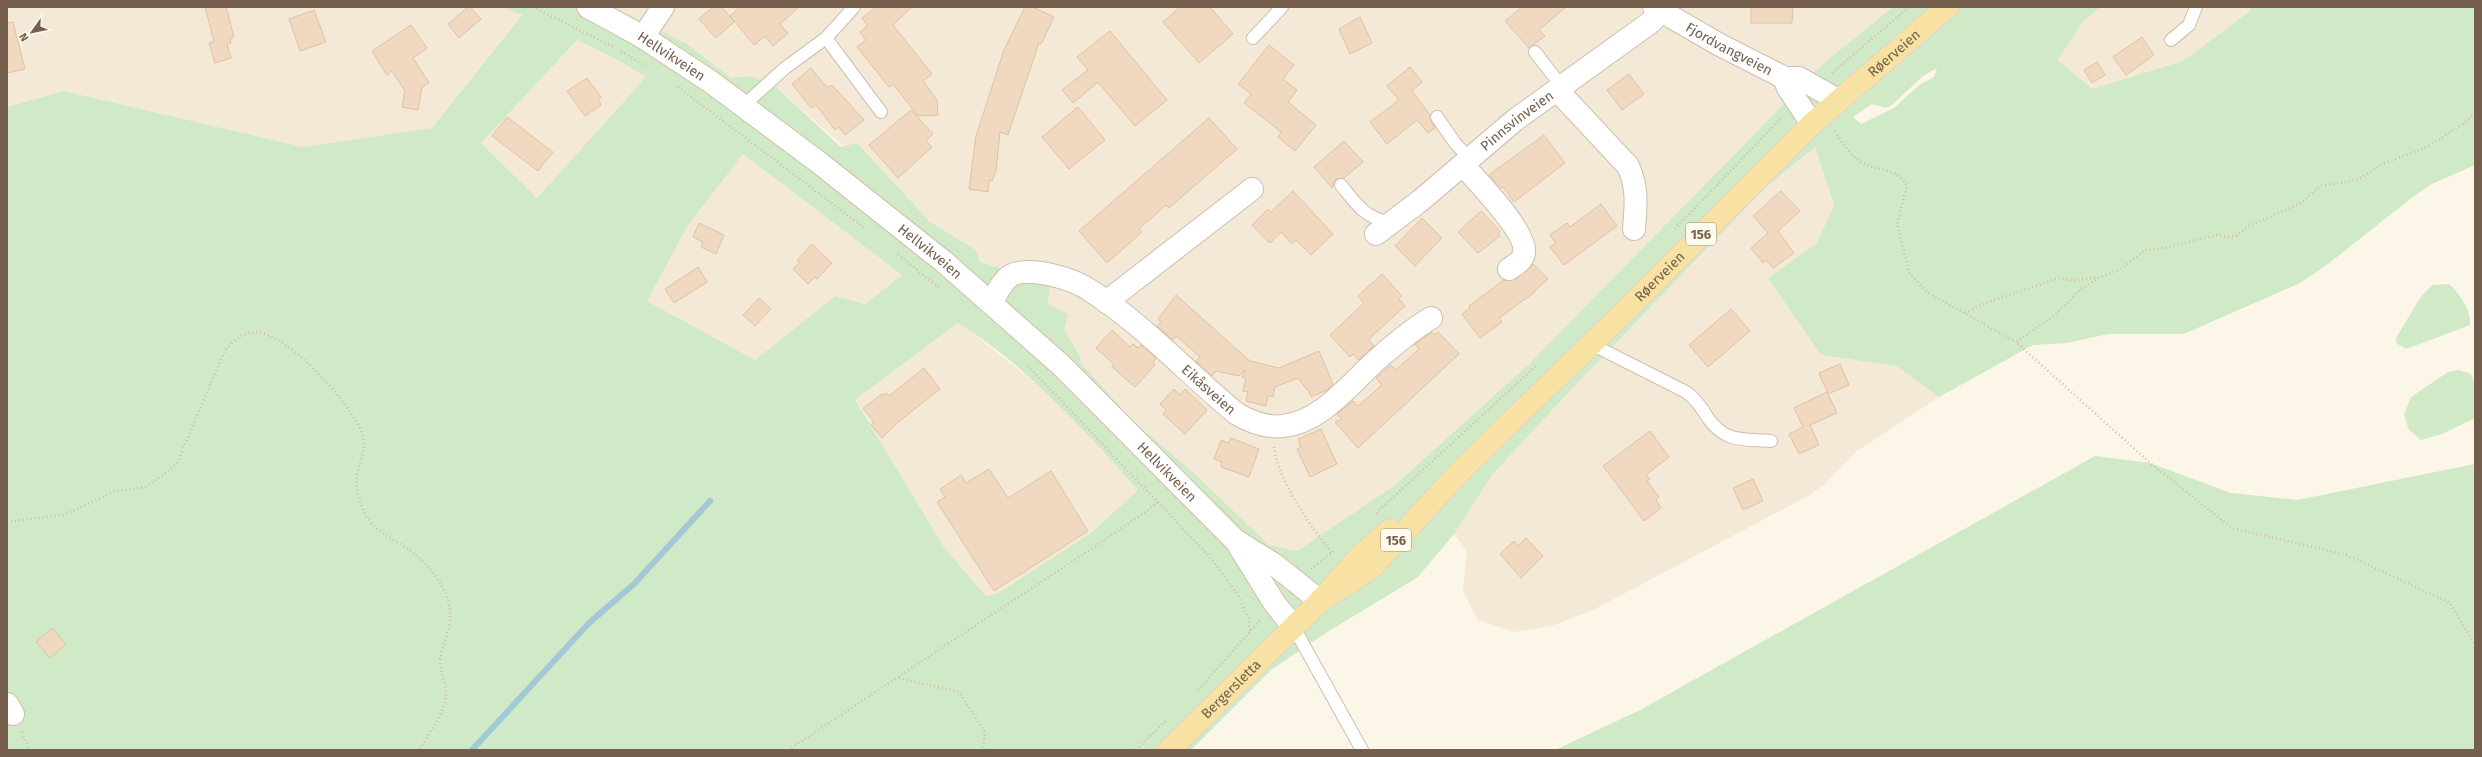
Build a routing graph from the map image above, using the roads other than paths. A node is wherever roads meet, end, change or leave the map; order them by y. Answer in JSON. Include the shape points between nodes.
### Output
{"nodes":[{"id":1,"x":588,"y":7,"type":"edge"},
{"id":2,"x":663,"y":7,"type":"edge"},
{"id":3,"x":854,"y":7,"type":"edge"},
{"id":4,"x":1282,"y":7,"type":"edge"},
{"id":5,"x":1947,"y":7,"type":"edge"},
{"id":6,"x":2196,"y":7,"type":"edge"},
{"id":7,"x":1658,"y":9,"type":"edge"},
{"id":8,"x":643,"y":37,"type":"junction"},
{"id":9,"x":826,"y":38,"type":"junction"},
{"id":10,"x":1253,"y":38,"type":"dead end"},
{"id":11,"x":2171,"y":40,"type":"dead end"},
{"id":12,"x":1535,"y":52,"type":"dead end"},
{"id":13,"x":1784,"y":78,"type":"junction"},
{"id":14,"x":1560,"y":88,"type":"junction"},
{"id":15,"x":743,"y":106,"type":"junction"},
{"id":16,"x":881,"y":112,"type":"dead end"},
{"id":17,"x":1825,"y":112,"type":"junction"},
{"id":18,"x":1437,"y":117,"type":"dead end"},
{"id":19,"x":1467,"y":162,"type":"junction"},
{"id":20,"x":1341,"y":185,"type":"dead end"},
{"id":21,"x":1252,"y":189,"type":"dead end"},
{"id":22,"x":1383,"y":228,"type":"joint"},
{"id":23,"x":1634,"y":229,"type":"dead end"},
{"id":24,"x":1509,"y":269,"type":"dead end"},
{"id":25,"x":1106,"y":302,"type":"junction"},
{"id":26,"x":992,"y":303,"type":"junction"},
{"id":27,"x":1431,"y":318,"type":"dead end"},
{"id":28,"x":1592,"y":342,"type":"junction"},
{"id":29,"x":1771,"y":441,"type":"dead end"},
{"id":30,"x":1235,"y":540,"type":"junction"},
{"id":31,"x":1320,"y":602,"type":"junction"},
{"id":32,"x":1293,"y":626,"type":"junction"},
{"id":33,"x":1169,"y":750,"type":"edge"},
{"id":34,"x":1362,"y":750,"type":"edge"}],
"edges":[{"from":1,"to":8,"type":"street","name":"Hellvikveien"},
{"from":2,"to":8,"type":"street"},
{"from":3,"to":9,"type":"lane"},
{"from":4,"to":10,"type":"lane"},
{"from":5,"to":17,"type":"main road","name":"Røerveien","number":"156"},
{"from":6,"to":11,"type":"lane","via":[[2189,25]]},
{"from":7,"to":13,"type":"street","name":"Fjordvangveien"},
{"from":7,"to":14,"type":"street","name":"Pinnsvinveien","via":[[1651,22]]},
{"from":8,"to":15,"type":"street","name":"Hellvikveien"},
{"from":9,"to":15,"type":"lane","via":[[785,68]]},
{"from":9,"to":16,"type":"lane"},
{"from":12,"to":14,"type":"lane"},
{"from":13,"to":17,"type":"street","name":"Fjordvangveien","via":[[1796,100]]},
{"from":13,"to":17,"type":"street","name":"Fjordvangveien","via":[[1799,78],[1813,86]]},
{"from":14,"to":19,"type":"street","name":"Pinnsvinveien","via":[[1515,120]]},
{"from":14,"to":23,"type":"street","via":[[1628,166],[1637,198]]},
{"from":15,"to":26,"type":"street","name":"Hellvikveien","via":[[895,222]]},
{"from":17,"to":28,"type":"main road","name":"Røerveien","number":"156"},
{"from":18,"to":19,"type":"lane"},
{"from":19,"to":22,"type":"street","name":"Pinnsvinveien"},
{"from":19,"to":24,"type":"street","via":[[1522,241],[1525,252],[1523,257]]},
{"from":20,"to":22,"type":"lane","via":[[1362,210]]},
{"from":21,"to":25,"type":"street"},
{"from":25,"to":26,"type":"street","name":"Eikåsveien","via":[[1079,285],[1032,272],[1020,272],[1002,283]]},
{"from":25,"to":27,"type":"street","name":"Eikåsveien","via":[[1237,414],[1250,421],[1270,426],[1297,423],[1320,410],[1380,357]]},
{"from":26,"to":30,"type":"street","name":"Hellvikveien","via":[[1062,365]]},
{"from":28,"to":29,"type":"lane","via":[[1686,392],[1726,436]]},
{"from":28,"to":31,"type":"main road","name":"Røerveien","number":"156","via":[[1463,468],[1372,568]]},
{"from":30,"to":31,"type":"street","name":"Hellvikveien","via":[[1275,565]]},
{"from":30,"to":32,"type":"street","name":"Hellvikveien","via":[[1275,604]]},
{"from":31,"to":32,"type":"main road","name":"Røerveien","number":"156"},
{"from":32,"to":33,"type":"main road","name":"Bergersletta","number":"156"},
{"from":32,"to":34,"type":"lane"}]}
